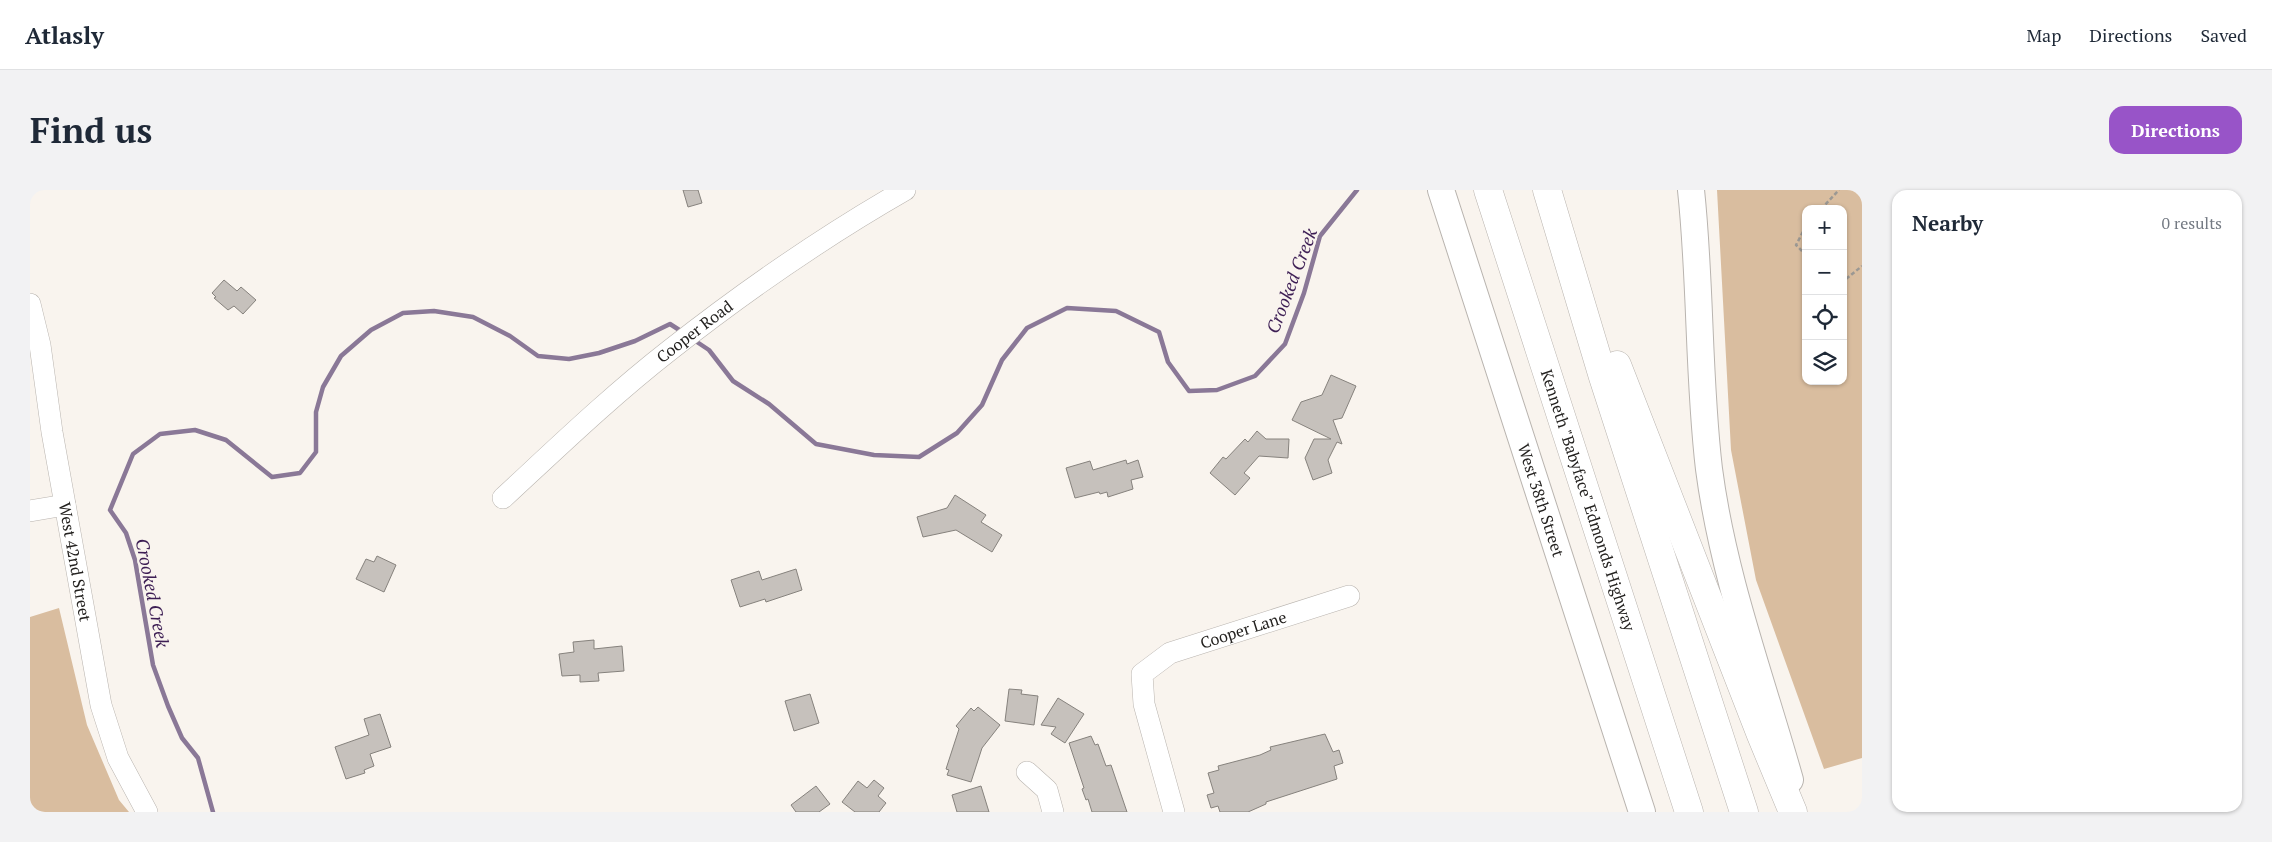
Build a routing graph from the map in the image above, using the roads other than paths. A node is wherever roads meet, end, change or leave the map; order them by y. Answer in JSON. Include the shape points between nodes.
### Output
{"nodes":[{"id":1,"x":905,"y":190,"type":"edge"},
{"id":2,"x":1488,"y":190,"type":"edge"},
{"id":3,"x":1547,"y":190,"type":"edge"},
{"id":4,"x":1691,"y":190,"type":"edge"},
{"id":5,"x":1442,"y":193,"type":"edge"},
{"id":6,"x":1567,"y":251,"type":"junction"},
{"id":7,"x":30,"y":304,"type":"edge"},
{"id":8,"x":503,"y":498,"type":"dead end"},
{"id":9,"x":65,"y":505,"type":"junction"},
{"id":10,"x":30,"y":511,"type":"edge"},
{"id":11,"x":1349,"y":596,"type":"dead end"},
{"id":12,"x":1026,"y":772,"type":"dead end"},
{"id":13,"x":146,"y":812,"type":"edge"},
{"id":14,"x":1054,"y":812,"type":"edge"},
{"id":15,"x":1174,"y":812,"type":"edge"},
{"id":16,"x":1642,"y":812,"type":"edge"},
{"id":17,"x":1689,"y":812,"type":"edge"},
{"id":18,"x":1744,"y":812,"type":"edge"},
{"id":19,"x":1793,"y":812,"type":"edge"},
{"id":20,"x":1800,"y":812,"type":"edge"}],
"edges":[{"from":1,"to":8,"type":"street","name":"Cooper Road","via":[[803,253],[669,350]]},
{"from":2,"to":17,"type":"highway","name":"Kenneth \"Babyface\" Edmonds Highway"},
{"from":3,"to":6,"type":"highway"},
{"from":4,"to":20,"type":"main road","via":[[1697,242],[1704,405],[1714,500],[1736,597]]},
{"from":5,"to":16,"type":"main road","name":"West 38th Street"},
{"from":6,"to":18,"type":"highway","via":[[1603,377]]},
{"from":6,"to":19,"type":"highway","via":[[1627,390]]},
{"from":7,"to":9,"type":"street","name":"West 42nd Street","via":[[40,345]]},
{"from":9,"to":10,"type":"street"},
{"from":9,"to":13,"type":"street","name":"West 42nd Street","via":[[101,705],[118,758]]},
{"from":11,"to":15,"type":"street","name":"Cooper Lane","via":[[1170,653],[1142,674],[1144,704]]},
{"from":12,"to":14,"type":"street","via":[[1046,790]]}]}
